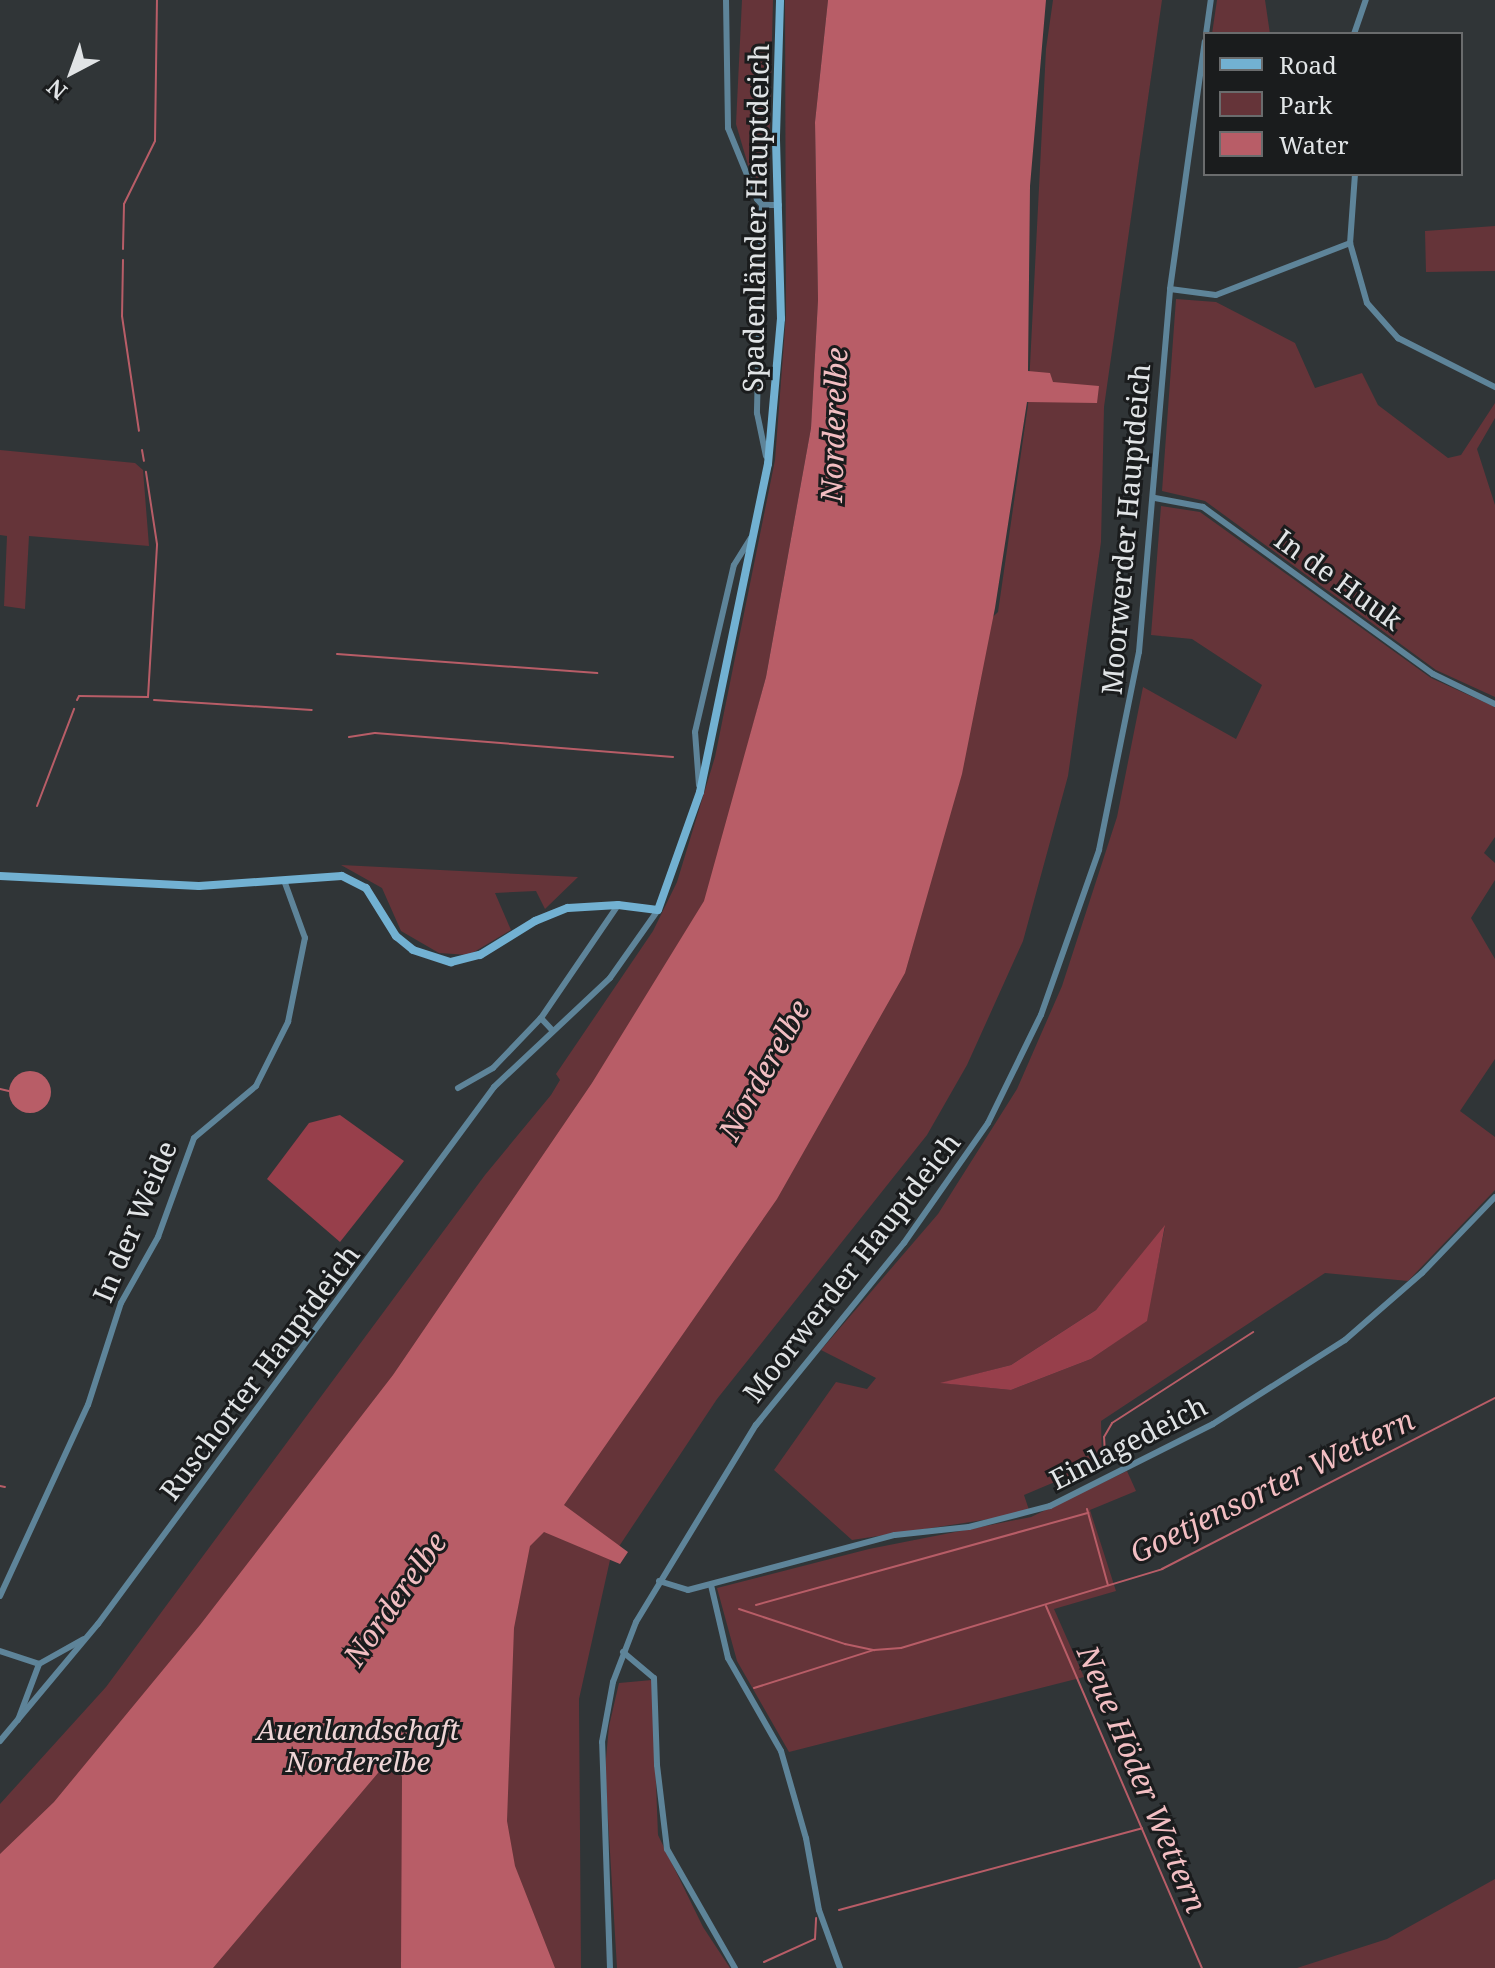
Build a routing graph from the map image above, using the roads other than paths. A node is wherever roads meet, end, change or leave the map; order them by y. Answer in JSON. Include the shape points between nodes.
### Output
{"nodes":[{"id":1,"x":726,"y":0,"type":"edge"},
{"id":2,"x":780,"y":0,"type":"edge"},
{"id":3,"x":1211,"y":0,"type":"edge"},
{"id":4,"x":1366,"y":0,"type":"edge"},
{"id":5,"x":1206,"y":32,"type":"edge"},
{"id":6,"x":1355,"y":32,"type":"edge"},
{"id":7,"x":1203,"y":55,"type":"edge"},
{"id":8,"x":1355,"y":176,"type":"edge"},
{"id":9,"x":762,"y":205,"type":"junction"},
{"id":10,"x":779,"y":205,"type":"junction"},
{"id":11,"x":1350,"y":243,"type":"junction"},
{"id":12,"x":1170,"y":289,"type":"junction"},
{"id":13,"x":1495,"y":387,"type":"edge"},
{"id":14,"x":768,"y":464,"type":"junction"},
{"id":15,"x":1155,"y":498,"type":"junction"},
{"id":16,"x":755,"y":532,"type":"junction"},
{"id":17,"x":1495,"y":704,"type":"edge"},
{"id":18,"x":700,"y":792,"type":"junction"},
{"id":19,"x":0,"y":876,"type":"edge"},
{"id":20,"x":285,"y":883,"type":"junction"},
{"id":21,"x":618,"y":905,"type":"junction"},
{"id":22,"x":658,"y":910,"type":"junction"},
{"id":23,"x":541,"y":1018,"type":"junction"},
{"id":24,"x":553,"y":1031,"type":"junction"},
{"id":25,"x":458,"y":1088,"type":"dead end"},
{"id":26,"x":1495,"y":1197,"type":"edge"},
{"id":27,"x":659,"y":1581,"type":"junction"},
{"id":28,"x":711,"y":1585,"type":"junction"},
{"id":29,"x":0,"y":1596,"type":"edge"},
{"id":30,"x":87,"y":1637,"type":"junction"},
{"id":31,"x":0,"y":1651,"type":"edge"},
{"id":32,"x":623,"y":1652,"type":"junction"},
{"id":33,"x":39,"y":1664,"type":"junction"},
{"id":34,"x":16,"y":1725,"type":"junction"},
{"id":35,"x":0,"y":1741,"type":"edge"},
{"id":36,"x":610,"y":1968,"type":"edge"},
{"id":37,"x":735,"y":1968,"type":"edge"},
{"id":38,"x":840,"y":1968,"type":"edge"}],
"edges":[{"from":1,"to":9,"type":"street","via":[[728,128]]},
{"from":2,"to":10,"type":"street","name":"Spadenländer Hauptdeich"},
{"from":3,"to":5,"type":"street"},
{"from":4,"to":6,"type":"street"},
{"from":7,"to":12,"type":"street","name":"Moorwerder Hauptdeich"},
{"from":8,"to":11,"type":"street"},
{"from":9,"to":10,"type":"street"},
{"from":9,"to":14,"type":"street","via":[[757,413]]},
{"from":10,"to":14,"type":"street","name":"Spadenländer Hauptdeich","via":[[781,319]]},
{"from":11,"to":12,"type":"street","via":[[1216,295]]},
{"from":11,"to":13,"type":"street","via":[[1358,285],[1387,328]]},
{"from":12,"to":15,"type":"street","name":"Moorwerder Hauptdeich"},
{"from":14,"to":16,"type":"street","name":"Spadenländer Hauptdeich"},
{"from":15,"to":17,"type":"street","name":"In de Huuk","via":[[1203,507],[1433,674]]},
{"from":15,"to":27,"type":"street","name":"Moorwerder Hauptdeich","via":[[1139,652],[1108,815],[1065,955],[1027,1050],[948,1184],[756,1425]]},
{"from":16,"to":18,"type":"street","name":"Spadenländer Hauptdeich"},
{"from":16,"to":18,"type":"street","name":"Spadenländer Hauptdeich","via":[[734,565],[695,732]]},
{"from":18,"to":22,"type":"street","name":"Spadenländer Hauptdeich"},
{"from":19,"to":20,"type":"street","via":[[157,886]]},
{"from":20,"to":21,"type":"street","via":[[333,876],[355,880],[377,903],[396,936],[413,950],[451,962],[480,955],[552,913]]},
{"from":20,"to":29,"type":"street","name":"In der Weide","via":[[305,938],[288,1022],[256,1086],[194,1138],[158,1237],[121,1303],[88,1405]]},
{"from":21,"to":22,"type":"street"},
{"from":21,"to":23,"type":"street"},
{"from":22,"to":24,"type":"street","name":"Ruschorter Hauptdeich","via":[[630,956]]},
{"from":23,"to":24,"type":"street"},
{"from":23,"to":25,"type":"street","via":[[493,1068]]},
{"from":24,"to":30,"type":"street","name":"Ruschorter Hauptdeich","via":[[494,1087]]},
{"from":26,"to":28,"type":"street","name":"Einlagedeich","via":[[1422,1273],[1345,1340],[1189,1438],[1031,1514],[895,1535]]},
{"from":27,"to":28,"type":"street","name":"Einlagedeich","via":[[679,1591]]},
{"from":27,"to":32,"type":"street","name":"Moorwerder Hauptdeich"},
{"from":28,"to":38,"type":"street","via":[[728,1658],[781,1751],[806,1838],[819,1910]]},
{"from":30,"to":33,"type":"street"},
{"from":30,"to":34,"type":"street","name":"Ruschorter Hauptdeich"},
{"from":31,"to":33,"type":"street"},
{"from":32,"to":36,"type":"street","name":"Moorwerder Hauptdeich","via":[[604,1721],[601,1763]]},
{"from":32,"to":37,"type":"street","via":[[654,1678],[667,1849]]},
{"from":33,"to":34,"type":"street"},
{"from":34,"to":35,"type":"street","name":"Ruschorter Hauptdeich"}]}
